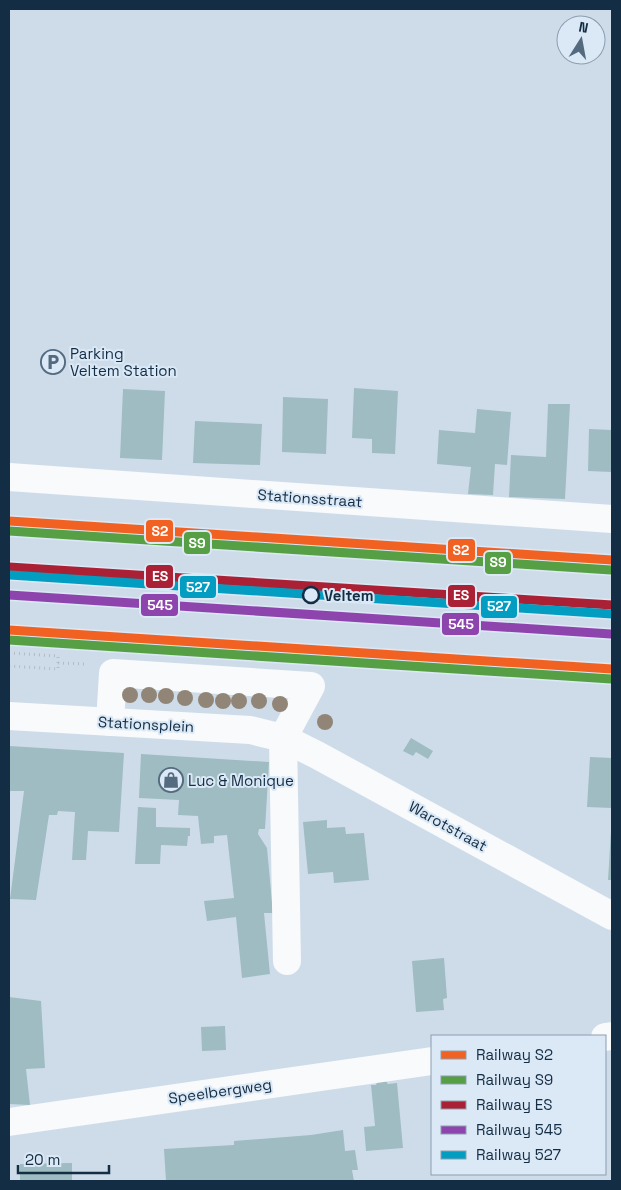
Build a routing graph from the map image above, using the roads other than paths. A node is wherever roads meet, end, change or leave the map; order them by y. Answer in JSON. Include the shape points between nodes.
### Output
{"nodes":[{"id":1,"x":9,"y":477,"type":"edge"},
{"id":2,"x":612,"y":519,"type":"edge"},
{"id":3,"x":9,"y":716,"type":"edge"},
{"id":4,"x":110,"y":722,"type":"junction"},
{"id":5,"x":283,"y":738,"type":"junction"},
{"id":6,"x":612,"y":916,"type":"edge"},
{"id":7,"x":287,"y":961,"type":"dead end"},
{"id":8,"x":431,"y":1061,"type":"edge"},
{"id":9,"x":9,"y":1122,"type":"edge"}],
"edges":[{"from":1,"to":2,"type":"street","name":"Stationsstraat"},
{"from":3,"to":4,"type":"street","name":"Stationsplein"},
{"from":4,"to":5,"type":"street","name":"Stationsplein","via":[[250,730]]},
{"from":4,"to":5,"type":"street","via":[[113,673],[311,686]]},
{"from":5,"to":6,"type":"street","name":"Warotstraat"},
{"from":5,"to":7,"type":"street"},
{"from":8,"to":9,"type":"street","name":"Speelbergweg"}]}
